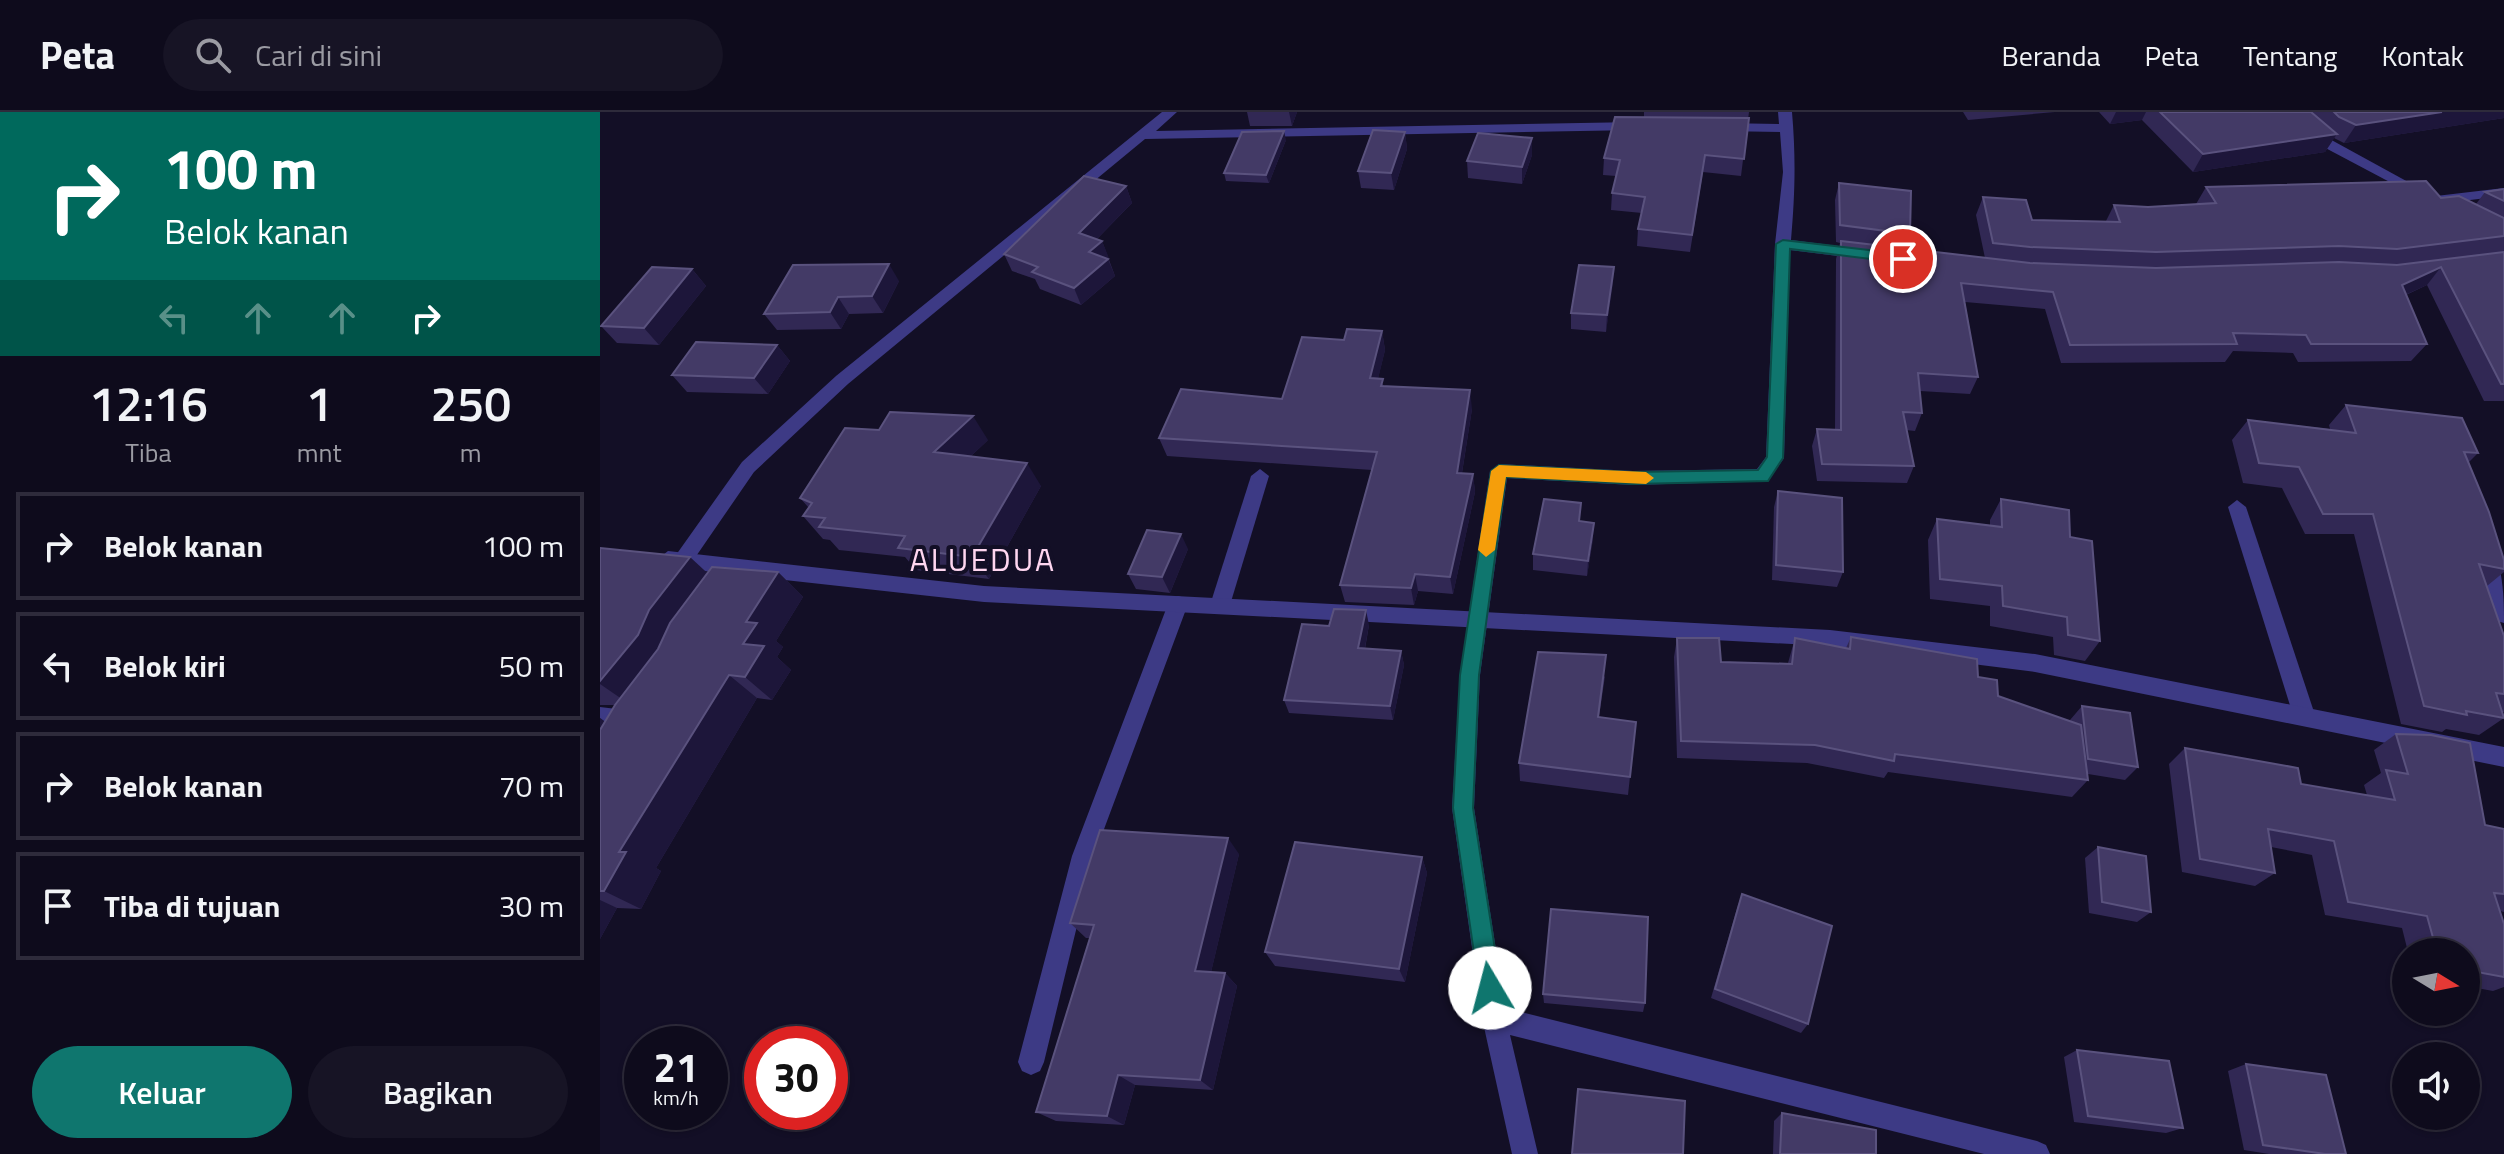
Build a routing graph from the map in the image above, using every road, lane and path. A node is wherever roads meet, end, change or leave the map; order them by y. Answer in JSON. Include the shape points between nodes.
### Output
{"nodes":[{"id":1,"x":1170,"y":112,"type":"edge"},
{"id":2,"x":2291,"y":112,"type":"edge"},
{"id":3,"x":1786,"y":120,"type":"edge"},
{"id":4,"x":1652,"y":126,"type":"edge"},
{"id":5,"x":1713,"y":127,"type":"edge"},
{"id":6,"x":1142,"y":135,"type":"junction"},
{"id":7,"x":2504,"y":192,"type":"edge"},
{"id":8,"x":2436,"y":200,"type":"junction"},
{"id":9,"x":2464,"y":215,"type":"edge"},
{"id":10,"x":1783,"y":244,"type":"junction"},
{"id":11,"x":1873,"y":255,"type":"edge"},
{"id":12,"x":1260,"y":476,"type":"dead end"},
{"id":13,"x":2237,"y":507,"type":"dead end"},
{"id":14,"x":2480,"y":533,"type":"edge"},
{"id":15,"x":642,"y":557,"type":"edge"},
{"id":16,"x":683,"y":560,"type":"junction"},
{"id":17,"x":743,"y":567,"type":"junction"},
{"id":18,"x":724,"y":592,"type":"edge"},
{"id":19,"x":1178,"y":604,"type":"junction"},
{"id":20,"x":1220,"y":605,"type":"junction"},
{"id":21,"x":2504,"y":615,"type":"edge"},
{"id":22,"x":1476,"y":617,"type":"junction"},
{"id":23,"x":2304,"y":715,"type":"junction"},
{"id":24,"x":600,"y":716,"type":"edge"},
{"id":25,"x":623,"y":745,"type":"edge"},
{"id":26,"x":2504,"y":757,"type":"edge"},
{"id":27,"x":1494,"y":1018,"type":"junction"},
{"id":28,"x":1031,"y":1062,"type":"dead end"},
{"id":29,"x":1525,"y":1154,"type":"edge"},
{"id":30,"x":2037,"y":1154,"type":"edge"}],
"edges":[{"from":1,"to":6,"type":"street"},
{"from":2,"to":8,"type":"street","via":[[2321,140]]},
{"from":3,"to":5,"type":"street"},
{"from":3,"to":10,"type":"street","via":[[1790,172]]},
{"from":4,"to":6,"type":"street"},
{"from":6,"to":16,"type":"street","via":[[842,380],[748,467]]},
{"from":7,"to":8,"type":"street"},
{"from":8,"to":9,"type":"street"},
{"from":10,"to":11,"type":"street"},
{"from":10,"to":22,"type":"street","via":[[1775,458],[1762,476],[1633,478],[1499,471]]},
{"from":12,"to":20,"type":"street"},
{"from":13,"to":23,"type":"street"},
{"from":14,"to":21,"type":"street"},
{"from":15,"to":16,"type":"street"},
{"from":16,"to":17,"type":"street"},
{"from":17,"to":18,"type":"street"},
{"from":17,"to":19,"type":"street","via":[[984,594]]},
{"from":19,"to":20,"type":"street"},
{"from":19,"to":28,"type":"street","via":[[1083,856]]},
{"from":20,"to":22,"type":"street","via":[[1438,620]]},
{"from":22,"to":23,"type":"street","via":[[1830,638],[2035,663]]},
{"from":22,"to":27,"type":"street","via":[[1463,808]]},
{"from":23,"to":26,"type":"street"},
{"from":24,"to":25,"type":"street","via":[[642,714]]},
{"from":27,"to":29,"type":"street"},
{"from":27,"to":30,"type":"street"}]}
